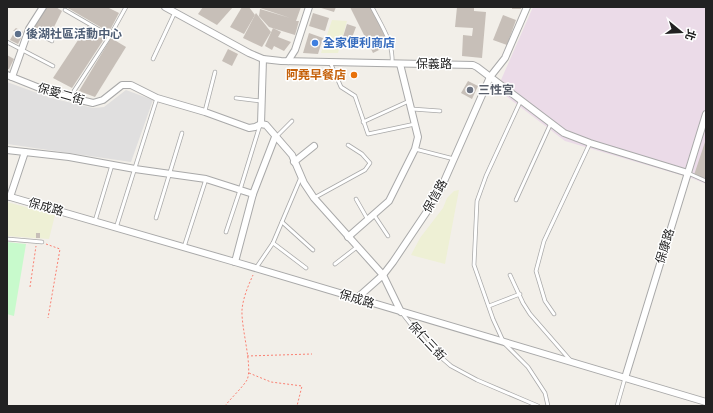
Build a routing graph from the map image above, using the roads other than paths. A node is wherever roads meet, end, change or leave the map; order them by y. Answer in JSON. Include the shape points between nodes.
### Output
{"nodes":[{"id":1,"x":43,"y":7,"type":"edge"},
{"id":2,"x":126,"y":7,"type":"edge"},
{"id":3,"x":165,"y":7,"type":"edge"},
{"id":4,"x":309,"y":7,"type":"edge"},
{"id":5,"x":372,"y":7,"type":"edge"},
{"id":6,"x":527,"y":7,"type":"edge"},
{"id":7,"x":65,"y":10,"type":"dead end"},
{"id":8,"x":174,"y":12,"type":"junction"},
{"id":9,"x":29,"y":29,"type":"junction"},
{"id":10,"x":110,"y":36,"type":"junction"},
{"id":11,"x":52,"y":41,"type":"dead end"},
{"id":12,"x":7,"y":42,"type":"edge"},
{"id":13,"x":22,"y":50,"type":"junction"},
{"id":14,"x":153,"y":59,"type":"dead end"},
{"id":15,"x":263,"y":59,"type":"junction"},
{"id":16,"x":288,"y":61,"type":"junction"},
{"id":17,"x":330,"y":62,"type":"junction"},
{"id":18,"x":392,"y":64,"type":"junction"},
{"id":19,"x":400,"y":64,"type":"junction"},
{"id":20,"x":53,"y":66,"type":"dead end"},
{"id":21,"x":215,"y":72,"type":"dead end"},
{"id":22,"x":9,"y":76,"type":"edge"},
{"id":23,"x":490,"y":77,"type":"junction"},
{"id":24,"x":74,"y":91,"type":"dead end"},
{"id":25,"x":157,"y":98,"type":"junction"},
{"id":26,"x":236,"y":98,"type":"dead end"},
{"id":27,"x":521,"y":100,"type":"junction"},
{"id":28,"x":261,"y":101,"type":"junction"},
{"id":29,"x":409,"y":101,"type":"junction"},
{"id":30,"x":411,"y":109,"type":"junction"},
{"id":31,"x":440,"y":111,"type":"dead end"},
{"id":32,"x":205,"y":112,"type":"junction"},
{"id":33,"x":706,"y":114,"type":"edge"},
{"id":34,"x":292,"y":121,"type":"dead end"},
{"id":35,"x":363,"y":122,"type":"junction"},
{"id":36,"x":551,"y":123,"type":"junction"},
{"id":37,"x":260,"y":124,"type":"junction"},
{"id":38,"x":415,"y":124,"type":"junction"},
{"id":39,"x":182,"y":133,"type":"dead end"},
{"id":40,"x":275,"y":137,"type":"junction"},
{"id":41,"x":590,"y":143,"type":"junction"},
{"id":42,"x":348,"y":145,"type":"dead end"},
{"id":43,"x":314,"y":146,"type":"dead end"},
{"id":44,"x":415,"y":149,"type":"junction"},
{"id":45,"x":7,"y":150,"type":"edge"},
{"id":46,"x":25,"y":152,"type":"junction"},
{"id":47,"x":454,"y":159,"type":"junction"},
{"id":48,"x":294,"y":162,"type":"junction"},
{"id":49,"x":112,"y":165,"type":"junction"},
{"id":50,"x":135,"y":169,"type":"junction"},
{"id":51,"x":688,"y":173,"type":"junction"},
{"id":52,"x":170,"y":174,"type":"junction"},
{"id":53,"x":301,"y":177,"type":"junction"},
{"id":54,"x":206,"y":179,"type":"junction"},
{"id":55,"x":706,"y":181,"type":"edge"},
{"id":56,"x":240,"y":190,"type":"junction"},
{"id":57,"x":253,"y":194,"type":"junction"},
{"id":58,"x":9,"y":197,"type":"edge"},
{"id":59,"x":314,"y":198,"type":"junction"},
{"id":60,"x":356,"y":199,"type":"dead end"},
{"id":61,"x":516,"y":200,"type":"dead end"},
{"id":62,"x":374,"y":215,"type":"junction"},
{"id":63,"x":156,"y":218,"type":"dead end"},
{"id":64,"x":368,"y":220,"type":"junction"},
{"id":65,"x":95,"y":222,"type":"junction"},
{"id":66,"x":282,"y":222,"type":"junction"},
{"id":67,"x":116,"y":228,"type":"junction"},
{"id":68,"x":226,"y":232,"type":"dead end"},
{"id":69,"x":388,"y":236,"type":"dead end"},
{"id":70,"x":348,"y":237,"type":"junction"},
{"id":71,"x":7,"y":239,"type":"edge"},
{"id":72,"x":42,"y":242,"type":"road end"},
{"id":73,"x":273,"y":243,"type":"junction"},
{"id":74,"x":184,"y":247,"type":"junction"},
{"id":75,"x":357,"y":247,"type":"junction"},
{"id":76,"x":312,"y":250,"type":"dead end"},
{"id":77,"x":235,"y":262,"type":"junction"},
{"id":78,"x":335,"y":264,"type":"dead end"},
{"id":79,"x":256,"y":268,"type":"junction"},
{"id":80,"x":306,"y":268,"type":"dead end"},
{"id":81,"x":510,"y":274,"type":"dead end"},
{"id":82,"x":383,"y":275,"type":"junction"},
{"id":83,"x":520,"y":294,"type":"junction"},
{"id":84,"x":356,"y":299,"type":"junction"},
{"id":85,"x":489,"y":306,"type":"junction"},
{"id":86,"x":401,"y":312,"type":"junction"},
{"id":87,"x":554,"y":314,"type":"dead end"},
{"id":88,"x":504,"y":343,"type":"junction"},
{"id":89,"x":574,"y":364,"type":"junction"},
{"id":90,"x":625,"y":378,"type":"junction"},
{"id":91,"x":706,"y":402,"type":"edge"},
{"id":92,"x":536,"y":406,"type":"edge"},
{"id":93,"x":548,"y":406,"type":"edge"},
{"id":94,"x":617,"y":406,"type":"edge"}],
"edges":[{"from":1,"to":9,"type":"street"},
{"from":2,"to":10,"type":"lane"},
{"from":3,"to":8,"type":"street","name":"保義路"},
{"from":4,"to":16,"type":"street","via":[[295,50]]},
{"from":5,"to":18,"type":"lane","via":[[390,44]]},
{"from":6,"to":23,"type":"street","name":"保信路","via":[[505,58]]},
{"from":7,"to":10,"type":"lane"},
{"from":8,"to":14,"type":"lane"},
{"from":8,"to":15,"type":"street","name":"保義路"},
{"from":9,"to":11,"type":"lane"},
{"from":9,"to":13,"type":"street"},
{"from":10,"to":24,"type":"lane"},
{"from":12,"to":13,"type":"lane"},
{"from":13,"to":20,"type":"lane"},
{"from":13,"to":22,"type":"street"},
{"from":15,"to":16,"type":"street","name":"保義路"},
{"from":15,"to":28,"type":"street"},
{"from":16,"to":17,"type":"street","name":"保義路"},
{"from":17,"to":18,"type":"street","name":"保義路"},
{"from":17,"to":35,"type":"lane","via":[[341,87],[355,96]]},
{"from":18,"to":19,"type":"street","name":"保義路"},
{"from":19,"to":23,"type":"street","name":"保義路","via":[[473,65]]},
{"from":19,"to":29,"type":"street"},
{"from":21,"to":32,"type":"lane"},
{"from":22,"to":25,"type":"street","name":"保愛二街","via":[[52,93],[93,103],[103,100],[122,85],[131,85]]},
{"from":23,"to":27,"type":"street","name":"保義路"},
{"from":23,"to":47,"type":"street","name":"保信路"},
{"from":25,"to":32,"type":"street","name":"保愛二街"},
{"from":25,"to":50,"type":"lane"},
{"from":26,"to":28,"type":"lane"},
{"from":27,"to":36,"type":"street","name":"保義路"},
{"from":27,"to":85,"type":"lane","via":[[477,201],[474,264]]},
{"from":28,"to":37,"type":"street"},
{"from":29,"to":30,"type":"street"},
{"from":29,"to":35,"type":"lane"},
{"from":30,"to":31,"type":"lane"},
{"from":30,"to":38,"type":"street"},
{"from":32,"to":37,"type":"street","name":"保愛二街","via":[[249,128]]},
{"from":33,"to":51,"type":"street","name":"保康路"},
{"from":34,"to":40,"type":"lane"},
{"from":35,"to":38,"type":"lane","via":[[368,134]]},
{"from":36,"to":41,"type":"street","name":"保義路","via":[[564,133]]},
{"from":36,"to":61,"type":"lane"},
{"from":37,"to":40,"type":"street","via":[[266,125]]},
{"from":37,"to":56,"type":"lane"},
{"from":38,"to":44,"type":"street","via":[[418,137]]},
{"from":39,"to":52,"type":"lane"},
{"from":40,"to":48,"type":"street","name":"保仁三街","via":[[292,155]]},
{"from":40,"to":57,"type":"street"},
{"from":41,"to":51,"type":"street","name":"保義路"},
{"from":41,"to":87,"type":"lane","via":[[544,241],[537,266],[536,271],[545,300]]},
{"from":42,"to":59,"type":"lane","via":[[370,163],[365,170]]},
{"from":43,"to":48,"type":"street"},
{"from":44,"to":47,"type":"lane"},
{"from":44,"to":62,"type":"street","via":[[390,201]]},
{"from":45,"to":46,"type":"street"},
{"from":46,"to":49,"type":"street"},
{"from":46,"to":58,"type":"street"},
{"from":47,"to":82,"type":"street","name":"保信路","via":[[438,195]]},
{"from":48,"to":53,"type":"street","name":"保仁三街"},
{"from":49,"to":50,"type":"street"},
{"from":49,"to":65,"type":"lane"},
{"from":50,"to":52,"type":"street"},
{"from":50,"to":67,"type":"lane"},
{"from":51,"to":55,"type":"lane"},
{"from":51,"to":90,"type":"street","name":"保康路"},
{"from":52,"to":54,"type":"street"},
{"from":52,"to":63,"type":"lane"},
{"from":53,"to":59,"type":"street","name":"保仁三街"},
{"from":53,"to":66,"type":"lane"},
{"from":54,"to":56,"type":"street"},
{"from":54,"to":74,"type":"lane"},
{"from":56,"to":57,"type":"street"},
{"from":56,"to":68,"type":"lane"},
{"from":57,"to":77,"type":"street"},
{"from":58,"to":65,"type":"street","name":"保成路"},
{"from":59,"to":70,"type":"street","name":"保仁三街"},
{"from":60,"to":64,"type":"lane"},
{"from":62,"to":64,"type":"street"},
{"from":62,"to":69,"type":"lane"},
{"from":64,"to":70,"type":"street"},
{"from":65,"to":67,"type":"street","name":"保成路"},
{"from":66,"to":73,"type":"lane"},
{"from":66,"to":76,"type":"lane"},
{"from":67,"to":74,"type":"street","name":"保成路"},
{"from":70,"to":75,"type":"street","name":"保仁三街"},
{"from":71,"to":72,"type":"lane"},
{"from":73,"to":79,"type":"lane"},
{"from":73,"to":80,"type":"lane"},
{"from":74,"to":77,"type":"street","name":"保成路"},
{"from":75,"to":78,"type":"lane"},
{"from":75,"to":82,"type":"street","name":"保仁三街"},
{"from":77,"to":79,"type":"street","name":"保成路"},
{"from":79,"to":84,"type":"street","name":"保成路"},
{"from":81,"to":83,"type":"lane"},
{"from":82,"to":84,"type":"street","name":"保信路"},
{"from":82,"to":86,"type":"street","name":"保仁三街"},
{"from":83,"to":85,"type":"lane"},
{"from":83,"to":89,"type":"lane","via":[[530,314]]},
{"from":84,"to":86,"type":"street","name":"保成路"},
{"from":85,"to":88,"type":"lane"},
{"from":86,"to":88,"type":"street","name":"保成路"},
{"from":86,"to":92,"type":"lane","name":"保仁三街","via":[[428,346],[451,366]]},
{"from":88,"to":89,"type":"street","name":"保成路"},
{"from":88,"to":93,"type":"lane","via":[[528,367],[544,393]]},
{"from":89,"to":90,"type":"street","name":"保成路"},
{"from":90,"to":91,"type":"street","name":"保成路"},
{"from":90,"to":94,"type":"lane"}]}
